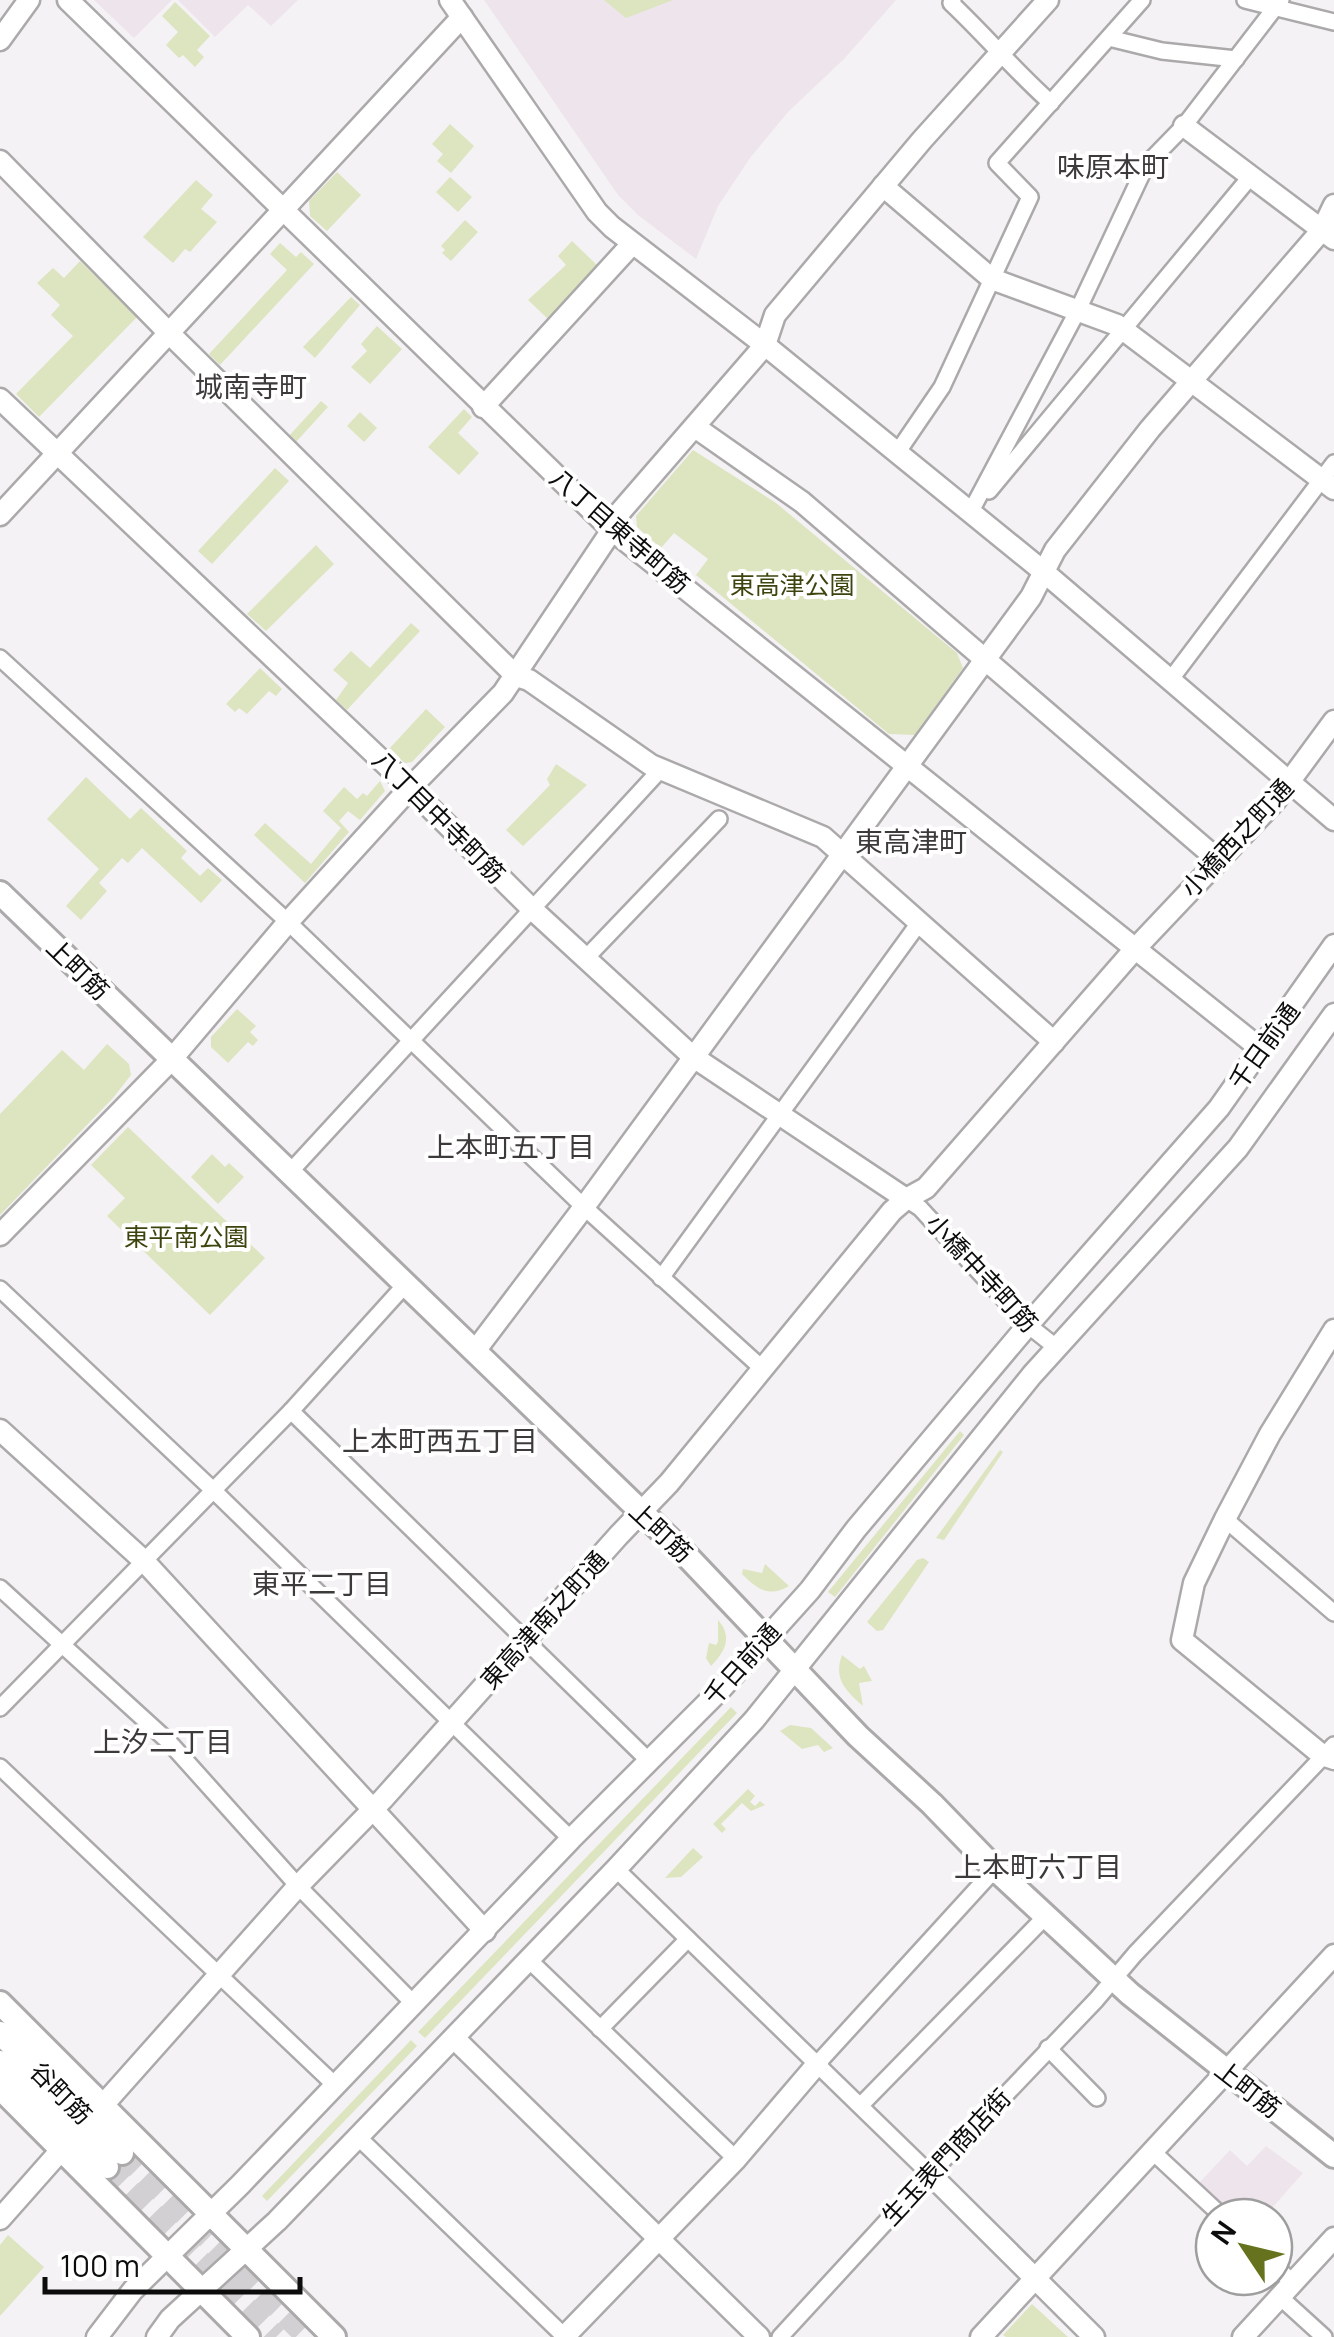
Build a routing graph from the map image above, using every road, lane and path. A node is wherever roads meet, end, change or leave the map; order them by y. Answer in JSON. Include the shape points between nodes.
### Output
{"nodes":[{"id":1,"x":29,"y":0,"type":"edge"},
{"id":2,"x":68,"y":0,"type":"edge"},
{"id":3,"x":954,"y":0,"type":"edge"},
{"id":4,"x":1048,"y":0,"type":"edge"},
{"id":5,"x":1142,"y":0,"type":"edge"},
{"id":6,"x":1245,"y":0,"type":"edge"},
{"id":7,"x":1279,"y":4,"type":"edge"},
{"id":8,"x":456,"y":9,"type":"edge"},
{"id":9,"x":1334,"y":22,"type":"edge"},
{"id":10,"x":1109,"y":38,"type":"junction"},
{"id":11,"x":0,"y":40,"type":"edge"},
{"id":12,"x":1001,"y":50,"type":"junction"},
{"id":13,"x":1236,"y":58,"type":"junction"},
{"id":14,"x":1051,"y":103,"type":"junction"},
{"id":15,"x":1184,"y":126,"type":"junction"},
{"id":16,"x":0,"y":161,"type":"edge"},
{"id":17,"x":1251,"y":176,"type":"junction"},
{"id":18,"x":883,"y":186,"type":"junction"},
{"id":19,"x":1334,"y":205,"type":"edge"},
{"id":20,"x":282,"y":208,"type":"junction"},
{"id":21,"x":1328,"y":235,"type":"edge"},
{"id":22,"x":632,"y":244,"type":"junction"},
{"id":23,"x":992,"y":279,"type":"junction"},
{"id":24,"x":1077,"y":312,"type":"junction"},
{"id":25,"x":1122,"y":328,"type":"junction"},
{"id":26,"x":169,"y":333,"type":"junction"},
{"id":27,"x":765,"y":345,"type":"junction"},
{"id":28,"x":1191,"y":382,"type":"junction"},
{"id":29,"x":0,"y":399,"type":"edge"},
{"id":30,"x":483,"y":408,"type":"junction"},
{"id":31,"x":696,"y":427,"type":"junction"},
{"id":32,"x":897,"y":452,"type":"junction"},
{"id":33,"x":57,"y":454,"type":"junction"},
{"id":34,"x":1330,"y":477,"type":"edge"},
{"id":35,"x":970,"y":512,"type":"junction"},
{"id":36,"x":0,"y":515,"type":"edge"},
{"id":37,"x":612,"y":530,"type":"junction"},
{"id":38,"x":1044,"y":572,"type":"junction"},
{"id":39,"x":0,"y":658,"type":"edge"},
{"id":40,"x":986,"y":660,"type":"junction"},
{"id":41,"x":516,"y":676,"type":"junction"},
{"id":42,"x":1172,"y":679,"type":"junction"},
{"id":43,"x":1334,"y":721,"type":"edge"},
{"id":44,"x":908,"y":766,"type":"junction"},
{"id":45,"x":662,"y":769,"type":"junction"},
{"id":46,"x":1290,"y":785,"type":"junction"},
{"id":47,"x":410,"y":788,"type":"junction"},
{"id":48,"x":727,"y":810,"type":"junction"},
{"id":49,"x":1334,"y":820,"type":"edge"},
{"id":50,"x":843,"y":852,"type":"junction"},
{"id":51,"x":1217,"y":859,"type":"junction"},
{"id":52,"x":0,"y":893,"type":"edge"},
{"id":53,"x":533,"y":910,"type":"junction"},
{"id":54,"x":288,"y":922,"type":"junction"},
{"id":55,"x":919,"y":923,"type":"junction"},
{"id":56,"x":1334,"y":945,"type":"edge"},
{"id":57,"x":1134,"y":950,"type":"junction"},
{"id":58,"x":585,"y":959,"type":"junction"},
{"id":59,"x":1334,"y":1014,"type":"edge"},
{"id":60,"x":412,"y":1040,"type":"junction"},
{"id":61,"x":1054,"y":1042,"type":"junction"},
{"id":62,"x":1262,"y":1050,"type":"junction"},
{"id":63,"x":692,"y":1056,"type":"junction"},
{"id":64,"x":172,"y":1060,"type":"junction"},
{"id":65,"x":779,"y":1117,"type":"junction"},
{"id":66,"x":290,"y":1172,"type":"junction"},
{"id":67,"x":906,"y":1198,"type":"junction"},
{"id":68,"x":584,"y":1207,"type":"junction"},
{"id":69,"x":0,"y":1235,"type":"edge"},
{"id":70,"x":661,"y":1278,"type":"junction"},
{"id":71,"x":405,"y":1286,"type":"junction"},
{"id":72,"x":0,"y":1289,"type":"edge"},
{"id":73,"x":1028,"y":1325,"type":"junction"},
{"id":74,"x":1334,"y":1330,"type":"edge"},
{"id":75,"x":1057,"y":1348,"type":"junction"},
{"id":76,"x":475,"y":1351,"type":"junction"},
{"id":77,"x":1327,"y":1355,"type":"edge"},
{"id":78,"x":764,"y":1370,"type":"junction"},
{"id":79,"x":291,"y":1412,"type":"junction"},
{"id":80,"x":0,"y":1430,"type":"edge"},
{"id":81,"x":213,"y":1490,"type":"junction"},
{"id":82,"x":640,"y":1513,"type":"junction"},
{"id":83,"x":1225,"y":1519,"type":"junction"},
{"id":84,"x":143,"y":1560,"type":"junction"},
{"id":85,"x":0,"y":1588,"type":"edge"},
{"id":86,"x":1334,"y":1613,"type":"edge"},
{"id":87,"x":765,"y":1637,"type":"junction"},
{"id":88,"x":525,"y":1640,"type":"junction"},
{"id":89,"x":61,"y":1643,"type":"junction"},
{"id":90,"x":796,"y":1670,"type":"junction"},
{"id":91,"x":0,"y":1708,"type":"edge"},
{"id":92,"x":452,"y":1723,"type":"junction"},
{"id":93,"x":1330,"y":1753,"type":"edge"},
{"id":94,"x":649,"y":1761,"type":"junction"},
{"id":95,"x":0,"y":1768,"type":"edge"},
{"id":96,"x":372,"y":1810,"type":"junction"},
{"id":97,"x":571,"y":1839,"type":"junction"},
{"id":98,"x":616,"y":1869,"type":"junction"},
{"id":99,"x":995,"y":1869,"type":"junction"},
{"id":100,"x":298,"y":1886,"type":"junction"},
{"id":101,"x":1047,"y":1914,"type":"junction"},
{"id":102,"x":485,"y":1930,"type":"junction"},
{"id":103,"x":688,"y":1939,"type":"junction"},
{"id":104,"x":1334,"y":1955,"type":"edge"},
{"id":105,"x":529,"y":1960,"type":"junction"},
{"id":106,"x":219,"y":1977,"type":"junction"},
{"id":107,"x":1114,"y":1978,"type":"junction"},
{"id":108,"x":0,"y":2003,"type":"edge"},
{"id":109,"x":415,"y":2005,"type":"junction"},
{"id":110,"x":600,"y":2029,"type":"junction"},
{"id":111,"x":0,"y":2033,"type":"edge"},
{"id":112,"x":454,"y":2038,"type":"junction"},
{"id":113,"x":1048,"y":2048,"type":"junction"},
{"id":114,"x":0,"y":2062,"type":"edge"},
{"id":115,"x":818,"y":2062,"type":"junction"},
{"id":116,"x":1227,"y":2072,"type":"junction"},
{"id":117,"x":336,"y":2086,"type":"junction"},
{"id":118,"x":0,"y":2088,"type":"edge"},
{"id":119,"x":1098,"y":2098,"type":"dead end"},
{"id":120,"x":104,"y":2104,"type":"junction"},
{"id":121,"x":861,"y":2105,"type":"junction"},
{"id":122,"x":358,"y":2136,"type":"junction"},
{"id":123,"x":62,"y":2149,"type":"junction"},
{"id":124,"x":1153,"y":2152,"type":"junction"},
{"id":125,"x":1334,"y":2156,"type":"edge"},
{"id":126,"x":736,"y":2159,"type":"junction"},
{"id":127,"x":930,"y":2174,"type":"junction"},
{"id":128,"x":1201,"y":2197,"type":"edge"},
{"id":129,"x":212,"y":2212,"type":"junction"},
{"id":130,"x":0,"y":2218,"type":"edge"},
{"id":131,"x":1334,"y":2238,"type":"edge"},
{"id":132,"x":660,"y":2240,"type":"junction"},
{"id":133,"x":246,"y":2248,"type":"junction"},
{"id":134,"x":168,"y":2256,"type":"junction"},
{"id":135,"x":1035,"y":2280,"type":"junction"},
{"id":136,"x":1294,"y":2282,"type":"edge"},
{"id":137,"x":202,"y":2290,"type":"junction"},
{"id":138,"x":1280,"y":2297,"type":"edge"},
{"id":139,"x":1293,"y":2297,"type":"edge"},
{"id":140,"x":97,"y":2337,"type":"edge"},
{"id":141,"x":156,"y":2337,"type":"edge"},
{"id":142,"x":248,"y":2337,"type":"edge"},
{"id":143,"x":334,"y":2337,"type":"edge"},
{"id":144,"x":564,"y":2337,"type":"edge"},
{"id":145,"x":759,"y":2337,"type":"edge"},
{"id":146,"x":780,"y":2337,"type":"edge"},
{"id":147,"x":981,"y":2337,"type":"edge"},
{"id":148,"x":1094,"y":2337,"type":"edge"},
{"id":149,"x":1242,"y":2337,"type":"edge"},
{"id":150,"x":1324,"y":2337,"type":"edge"}],
"edges":[{"from":1,"to":11,"type":"street"},
{"from":2,"to":20,"type":"street","name":"八丁目東寺町筋"},
{"from":3,"to":12,"type":"street"},
{"from":4,"to":12,"type":"street"},
{"from":5,"to":10,"type":"street"},
{"from":6,"to":7,"type":"street"},
{"from":7,"to":9,"type":"street"},
{"from":7,"to":13,"type":"street"},
{"from":8,"to":20,"type":"street"},
{"from":8,"to":22,"type":"street","via":[[597,212]]},
{"from":10,"to":13,"type":"street"},
{"from":10,"to":14,"type":"street"},
{"from":12,"to":14,"type":"street"},
{"from":12,"to":18,"type":"street"},
{"from":13,"to":15,"type":"street"},
{"from":14,"to":23,"type":"street","via":[[997,164],[1030,197]]},
{"from":15,"to":17,"type":"street"},
{"from":15,"to":24,"type":"street","via":[[1146,166]]},
{"from":16,"to":26,"type":"street"},
{"from":17,"to":21,"type":"street"},
{"from":17,"to":25,"type":"street"},
{"from":18,"to":23,"type":"street"},
{"from":18,"to":27,"type":"street","via":[[776,315]]},
{"from":19,"to":21,"type":"street"},
{"from":20,"to":26,"type":"street"},
{"from":20,"to":30,"type":"street","name":"八丁目東寺町筋"},
{"from":21,"to":28,"type":"street"},
{"from":22,"to":27,"type":"street"},
{"from":22,"to":30,"type":"street"},
{"from":23,"to":24,"type":"street"},
{"from":23,"to":32,"type":"street","via":[[942,386]]},
{"from":24,"to":25,"type":"street"},
{"from":24,"to":35,"type":"street"},
{"from":25,"to":28,"type":"street"},
{"from":25,"to":35,"type":"street"},
{"from":26,"to":33,"type":"street"},
{"from":26,"to":41,"type":"street"},
{"from":27,"to":31,"type":"street"},
{"from":27,"to":32,"type":"street"},
{"from":28,"to":34,"type":"street"},
{"from":28,"to":38,"type":"street"},
{"from":29,"to":33,"type":"street","name":"八丁目中寺町筋"},
{"from":30,"to":37,"type":"street","name":"八丁目東寺町筋"},
{"from":31,"to":37,"type":"street","via":[[621,511]]},
{"from":31,"to":40,"type":"street","via":[[802,502]]},
{"from":32,"to":35,"type":"street"},
{"from":33,"to":36,"type":"street"},
{"from":33,"to":47,"type":"street","name":"八丁目中寺町筋"},
{"from":34,"to":42,"type":"street"},
{"from":35,"to":38,"type":"street"},
{"from":37,"to":41,"type":"street"},
{"from":37,"to":44,"type":"street","name":"八丁目東寺町筋"},
{"from":38,"to":40,"type":"street"},
{"from":38,"to":42,"type":"street"},
{"from":39,"to":54,"type":"street"},
{"from":40,"to":44,"type":"street"},
{"from":40,"to":51,"type":"street"},
{"from":41,"to":45,"type":"street"},
{"from":41,"to":47,"type":"street"},
{"from":42,"to":46,"type":"street"},
{"from":43,"to":46,"type":"street","name":"小橋西之町通"},
{"from":44,"to":50,"type":"street"},
{"from":44,"to":57,"type":"street","name":"八丁目東寺町筋"},
{"from":45,"to":48,"type":"street"},
{"from":45,"to":53,"type":"street"},
{"from":46,"to":49,"type":"street"},
{"from":46,"to":51,"type":"street","name":"小橋西之町通"},
{"from":47,"to":53,"type":"street","name":"八丁目中寺町筋"},
{"from":47,"to":54,"type":"street"},
{"from":48,"to":50,"type":"street","via":[[823,837]]},
{"from":48,"to":58,"type":"street"},
{"from":50,"to":55,"type":"street"},
{"from":50,"to":63,"type":"street"},
{"from":51,"to":57,"type":"street","name":"小橋西之町通"},
{"from":52,"to":64,"type":"main road","name":"上町筋"},
{"from":53,"to":58,"type":"street","name":"八丁目中寺町筋"},
{"from":53,"to":60,"type":"street"},
{"from":54,"to":60,"type":"street"},
{"from":54,"to":64,"type":"street"},
{"from":55,"to":61,"type":"street"},
{"from":55,"to":65,"type":"street"},
{"from":56,"to":62,"type":"street","name":"千日前通"},
{"from":57,"to":61,"type":"street","name":"東高津南之町通"},
{"from":57,"to":62,"type":"street","name":"八丁目東寺町筋"},
{"from":58,"to":63,"type":"street","name":"八丁目中寺町筋"},
{"from":59,"to":75,"type":"street","name":"千日前通","via":[[1238,1148]]},
{"from":60,"to":66,"type":"street"},
{"from":60,"to":68,"type":"street"},
{"from":61,"to":67,"type":"street","name":"東高津南之町通","via":[[926,1188]]},
{"from":62,"to":73,"type":"street","name":"千日前通"},
{"from":63,"to":65,"type":"street","name":"八丁目中寺町筋"},
{"from":63,"to":68,"type":"street"},
{"from":64,"to":66,"type":"main road","name":"上町筋"},
{"from":64,"to":69,"type":"street"},
{"from":65,"to":67,"type":"street","name":"八丁目中寺町筋"},
{"from":65,"to":70,"type":"street"},
{"from":66,"to":71,"type":"main road","name":"上町筋"},
{"from":67,"to":73,"type":"street","name":"小橋中寺町筋"},
{"from":67,"to":78,"type":"street","name":"東高津南之町通"},
{"from":68,"to":70,"type":"street"},
{"from":68,"to":76,"type":"street"},
{"from":70,"to":78,"type":"street"},
{"from":71,"to":76,"type":"main road","name":"上町筋"},
{"from":71,"to":79,"type":"street"},
{"from":72,"to":81,"type":"street"},
{"from":73,"to":75,"type":"street","name":"小橋中寺町筋"},
{"from":73,"to":87,"type":"street","name":"千日前通"},
{"from":74,"to":77,"type":"street"},
{"from":75,"to":90,"type":"street","name":"千日前通"},
{"from":76,"to":82,"type":"main road","name":"上町筋"},
{"from":77,"to":83,"type":"street"},
{"from":78,"to":82,"type":"street","name":"東高津南之町通"},
{"from":79,"to":81,"type":"street"},
{"from":79,"to":88,"type":"street"},
{"from":80,"to":84,"type":"street"},
{"from":81,"to":84,"type":"street"},
{"from":81,"to":92,"type":"street"},
{"from":82,"to":87,"type":"main road","name":"上町筋"},
{"from":82,"to":88,"type":"street","name":"東高津南之町通"},
{"from":83,"to":86,"type":"street"},
{"from":83,"to":93,"type":"street","via":[[1194,1584],[1182,1640]]},
{"from":84,"to":89,"type":"street"},
{"from":84,"to":96,"type":"street"},
{"from":85,"to":89,"type":"street"},
{"from":87,"to":90,"type":"main road","name":"上町筋"},
{"from":87,"to":94,"type":"street","name":"千日前通"},
{"from":88,"to":92,"type":"street","name":"東高津南之町通"},
{"from":88,"to":94,"type":"street"},
{"from":89,"to":91,"type":"street"},
{"from":89,"to":100,"type":"street","via":[[169,1742]]},
{"from":90,"to":98,"type":"street","name":"千日前通"},
{"from":90,"to":99,"type":"main road","name":"上町筋"},
{"from":92,"to":96,"type":"street","name":"東高津南之町通"},
{"from":92,"to":97,"type":"street"},
{"from":93,"to":107,"type":"street","name":"生玉表門商店街"},
{"from":94,"to":97,"type":"street","name":"千日前通"},
{"from":95,"to":106,"type":"street"},
{"from":96,"to":100,"type":"street","name":"東高津南之町通"},
{"from":96,"to":102,"type":"street"},
{"from":97,"to":102,"type":"street","name":"千日前通"},
{"from":98,"to":103,"type":"street"},
{"from":98,"to":105,"type":"street","name":"千日前通"},
{"from":99,"to":101,"type":"main road","name":"上町筋"},
{"from":99,"to":115,"type":"street"},
{"from":100,"to":106,"type":"street","name":"東高津南之町通"},
{"from":100,"to":109,"type":"street"},
{"from":101,"to":107,"type":"main road","name":"上町筋"},
{"from":101,"to":121,"type":"street"},
{"from":102,"to":109,"type":"street","name":"千日前通"},
{"from":103,"to":110,"type":"street"},
{"from":103,"to":115,"type":"street"},
{"from":104,"to":116,"type":"street"},
{"from":105,"to":110,"type":"street"},
{"from":105,"to":112,"type":"street","name":"千日前通"},
{"from":106,"to":117,"type":"street"},
{"from":106,"to":120,"type":"street","name":"東高津南之町通"},
{"from":107,"to":113,"type":"street","name":"生玉表門商店街"},
{"from":107,"to":116,"type":"main road","name":"上町筋"},
{"from":108,"to":120,"type":"main road"},
{"from":109,"to":117,"type":"street","name":"千日前通"},
{"from":110,"to":126,"type":"street"},
{"from":111,"to":114,"type":"main road","name":"谷町筋","via":[[114,2160]]},
{"from":112,"to":122,"type":"street","name":"千日前通"},
{"from":112,"to":132,"type":"street"},
{"from":113,"to":119,"type":"street"},
{"from":113,"to":127,"type":"street","name":"生玉表門商店街"},
{"from":115,"to":121,"type":"street"},
{"from":115,"to":126,"type":"street"},
{"from":116,"to":124,"type":"street"},
{"from":116,"to":125,"type":"main road","name":"上町筋"},
{"from":117,"to":129,"type":"street","name":"千日前通"},
{"from":118,"to":123,"type":"main road"},
{"from":120,"to":129,"type":"main road"},
{"from":121,"to":127,"type":"street"},
{"from":122,"to":133,"type":"street","name":"千日前通"},
{"from":122,"to":144,"type":"street"},
{"from":123,"to":130,"type":"street"},
{"from":123,"to":134,"type":"main road"},
{"from":124,"to":128,"type":"street"},
{"from":124,"to":135,"type":"street"},
{"from":126,"to":132,"type":"street"},
{"from":127,"to":135,"type":"street"},
{"from":127,"to":146,"type":"street","name":"生玉表門商店街"},
{"from":129,"to":133,"type":"main road"},
{"from":129,"to":134,"type":"street","name":"千日前通"},
{"from":131,"to":136,"type":"street"},
{"from":132,"to":144,"type":"street"},
{"from":132,"to":145,"type":"street"},
{"from":133,"to":137,"type":"street","name":"千日前通"},
{"from":133,"to":143,"type":"main road"},
{"from":134,"to":137,"type":"main road"},
{"from":134,"to":140,"type":"street","name":"千日前通"},
{"from":135,"to":147,"type":"street"},
{"from":135,"to":148,"type":"street"},
{"from":137,"to":141,"type":"street","name":"千日前通"},
{"from":137,"to":142,"type":"main road"},
{"from":138,"to":149,"type":"street"},
{"from":139,"to":150,"type":"street"}]}
